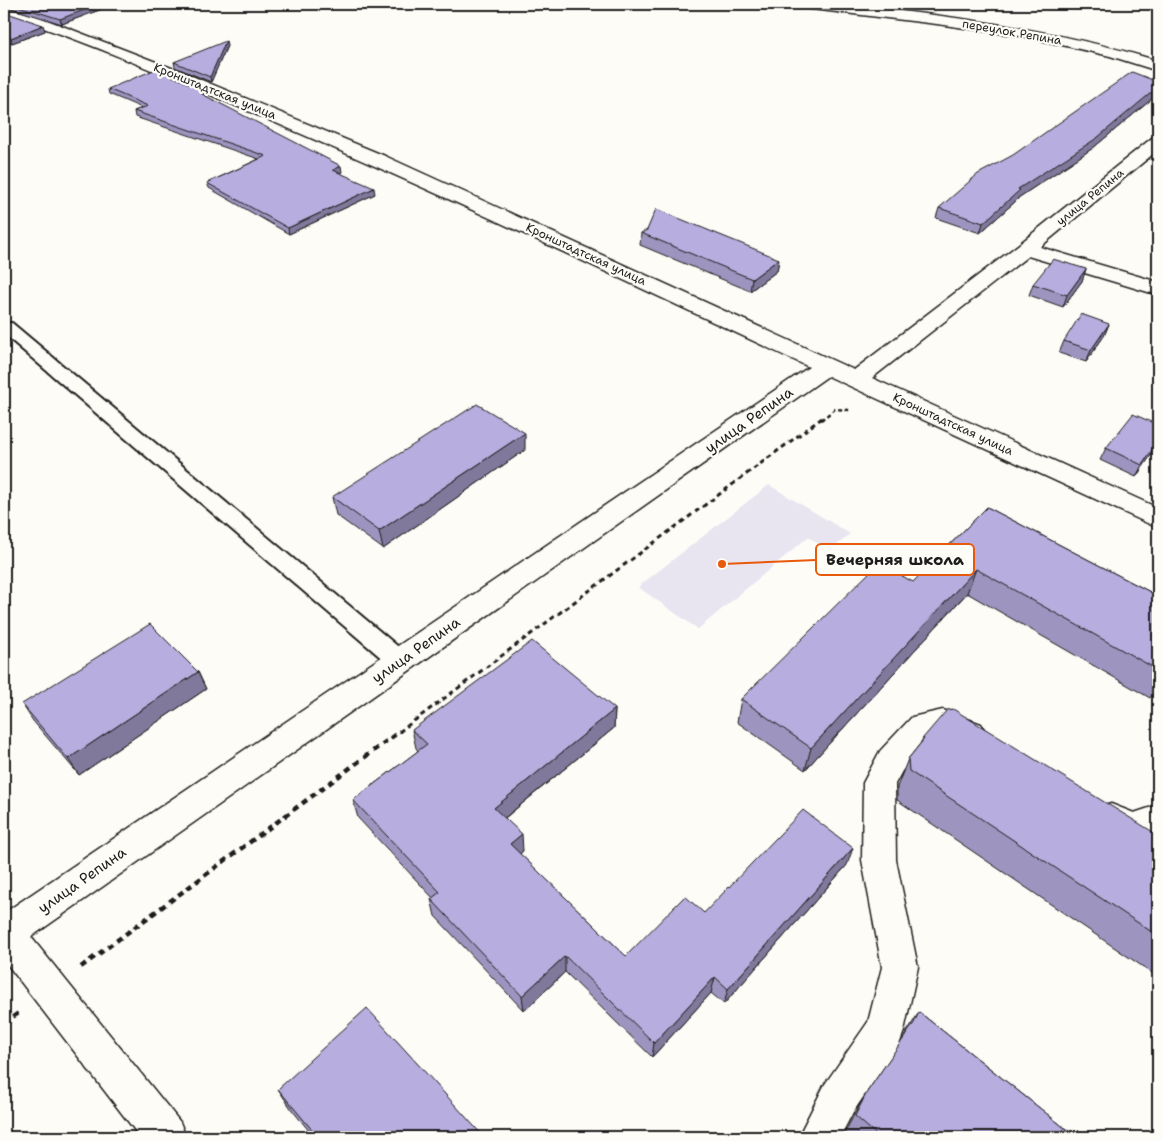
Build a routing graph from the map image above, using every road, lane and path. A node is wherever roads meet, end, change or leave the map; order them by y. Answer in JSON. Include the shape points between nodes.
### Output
{"nodes":[{"id":1,"x":802,"y":4,"type":"edge"},
{"id":2,"x":4,"y":11,"type":"edge"},
{"id":3,"x":1158,"y":66,"type":"edge"},
{"id":4,"x":1158,"y":142,"type":"edge"},
{"id":5,"x":1025,"y":249,"type":"junction"},
{"id":6,"x":1158,"y":289,"type":"edge"},
{"id":7,"x":6,"y":327,"type":"dead end"},
{"id":8,"x":828,"y":365,"type":"junction"},
{"id":9,"x":856,"y":379,"type":"junction"},
{"id":10,"x":855,"y":411,"type":"dead end"},
{"id":11,"x":1158,"y":519,"type":"edge"},
{"id":12,"x":400,"y":661,"type":"junction"},
{"id":13,"x":993,"y":746,"type":"edge"},
{"id":14,"x":1085,"y":802,"type":"edge"},
{"id":15,"x":1158,"y":820,"type":"edge"},
{"id":16,"x":4,"y":934,"type":"edge"},
{"id":17,"x":49,"y":990,"type":"junction"},
{"id":18,"x":4,"y":1023,"type":"edge"},
{"id":19,"x":165,"y":1137,"type":"edge"},
{"id":20,"x":818,"y":1137,"type":"edge"}],
"edges":[{"from":1,"to":3,"type":"street","name":"переулок Репина","via":[[963,23],[1112,50]]},
{"from":2,"to":8,"type":"street","name":"Кронштадтская улица","via":[[176,74],[379,160]]},
{"from":4,"to":5,"type":"street","name":"улица Репина"},
{"from":5,"to":6,"type":"street"},
{"from":5,"to":9,"type":"street","name":"улица Репина"},
{"from":7,"to":12,"type":"lane"},
{"from":8,"to":9,"type":"street","name":"Кронштадтская улица"},
{"from":8,"to":12,"type":"street","name":"улица Репина"},
{"from":9,"to":11,"type":"street","name":"Кронштадтская улица"},
{"from":10,"to":17,"type":"path","via":[[835,409]]},
{"from":12,"to":16,"type":"street","name":"улица Репина"},
{"from":13,"to":20,"type":"street","via":[[943,723],[923,726],[891,761],[879,783],[879,860],[900,967],[885,1031]]},
{"from":14,"to":15,"type":"street","via":[[1126,829],[1143,827]]},
{"from":16,"to":17,"type":"street"},
{"from":17,"to":18,"type":"path"},
{"from":17,"to":19,"type":"street"}]}
